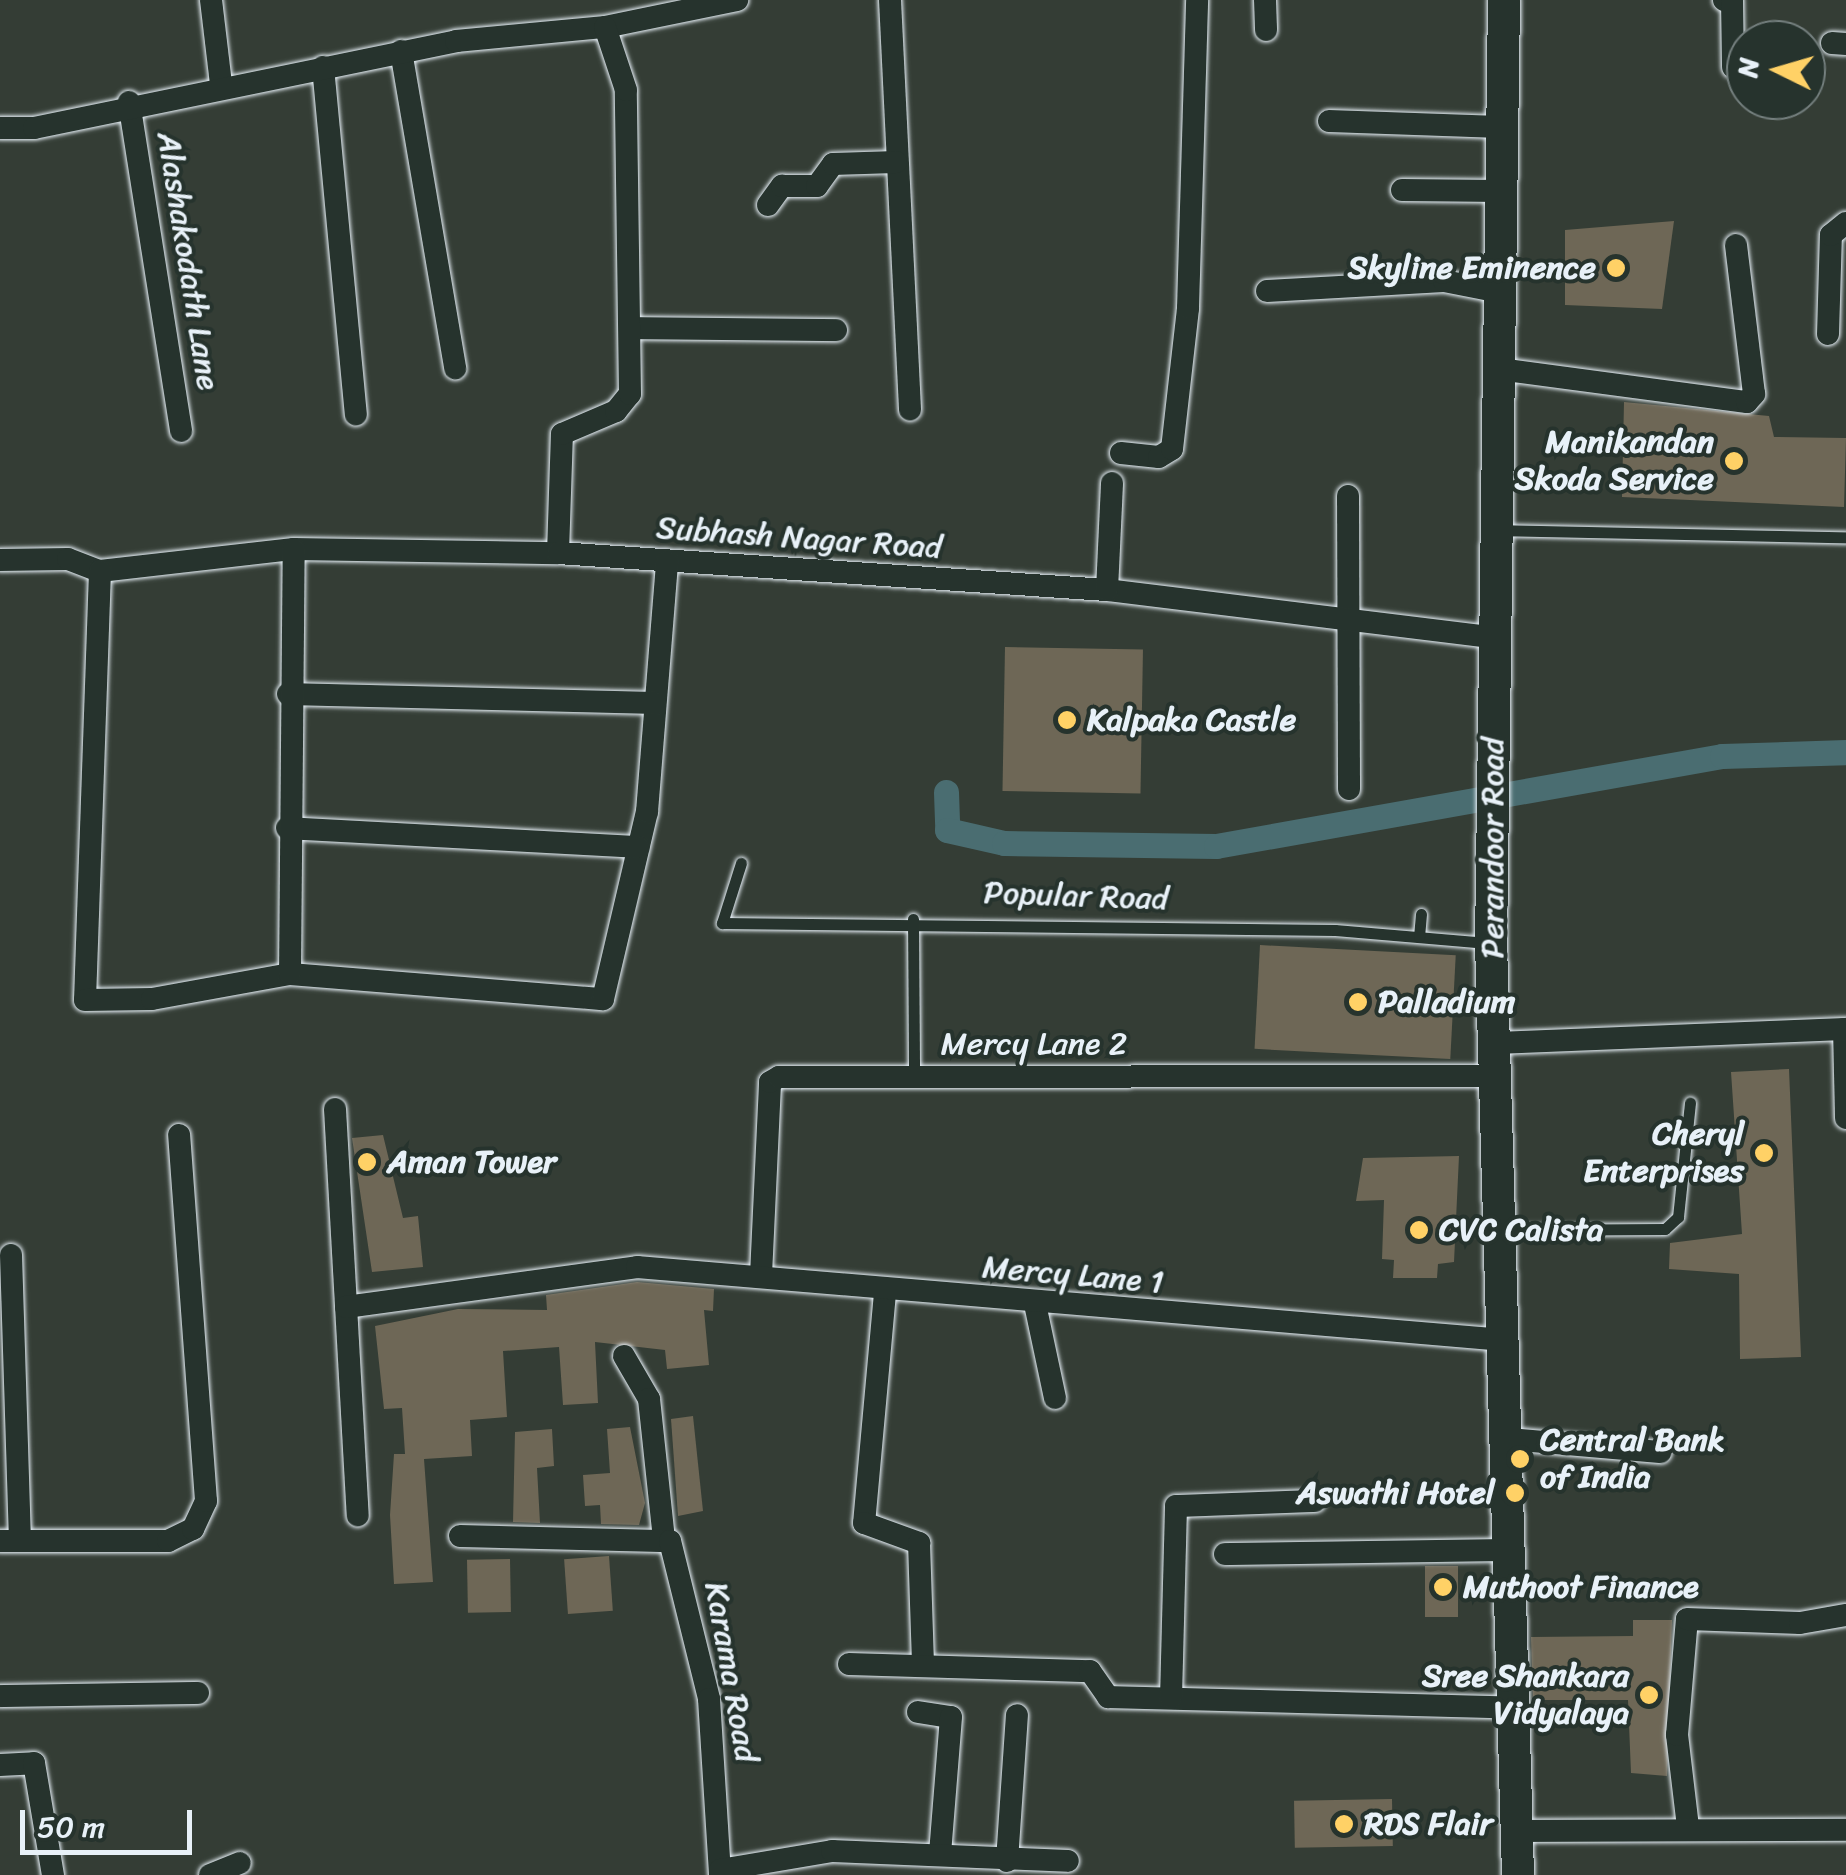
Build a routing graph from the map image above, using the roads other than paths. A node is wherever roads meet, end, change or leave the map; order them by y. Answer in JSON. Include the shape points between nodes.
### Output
{"nodes":[{"id":1,"x":211,"y":0,"type":"edge"},
{"id":2,"x":737,"y":0,"type":"edge"},
{"id":3,"x":890,"y":0,"type":"edge"},
{"id":4,"x":1197,"y":0,"type":"edge"},
{"id":5,"x":1265,"y":0,"type":"edge"},
{"id":6,"x":1504,"y":0,"type":"edge"},
{"id":7,"x":1724,"y":0,"type":"edge"},
{"id":8,"x":687,"y":3,"type":"edge"},
{"id":9,"x":1732,"y":20,"type":"edge"},
{"id":10,"x":605,"y":27,"type":"junction"},
{"id":11,"x":1266,"y":30,"type":"dead end"},
{"id":12,"x":402,"y":51,"type":"junction"},
{"id":13,"x":322,"y":66,"type":"junction"},
{"id":14,"x":221,"y":84,"type":"junction"},
{"id":15,"x":129,"y":102,"type":"junction"},
{"id":16,"x":1329,"y":121,"type":"dead end"},
{"id":17,"x":1500,"y":126,"type":"junction"},
{"id":18,"x":0,"y":128,"type":"edge"},
{"id":19,"x":896,"y":162,"type":"junction"},
{"id":20,"x":1402,"y":190,"type":"dead end"},
{"id":21,"x":1500,"y":190,"type":"junction"},
{"id":22,"x":768,"y":205,"type":"dead end"},
{"id":23,"x":1846,"y":223,"type":"edge"},
{"id":24,"x":1736,"y":246,"type":"dead end"},
{"id":25,"x":1267,"y":292,"type":"dead end"},
{"id":26,"x":1500,"y":292,"type":"junction"},
{"id":27,"x":632,"y":328,"type":"junction"},
{"id":28,"x":836,"y":330,"type":"dead end"},
{"id":29,"x":1828,"y":334,"type":"dead end"},
{"id":30,"x":455,"y":368,"type":"dead end"},
{"id":31,"x":1499,"y":369,"type":"junction"},
{"id":32,"x":910,"y":410,"type":"dead end"},
{"id":33,"x":356,"y":414,"type":"dead end"},
{"id":34,"x":181,"y":431,"type":"dead end"},
{"id":35,"x":1121,"y":453,"type":"dead end"},
{"id":36,"x":1112,"y":482,"type":"dead end"},
{"id":37,"x":1348,"y":496,"type":"dead end"},
{"id":38,"x":1498,"y":530,"type":"junction"},
{"id":39,"x":1846,"y":538,"type":"edge"},
{"id":40,"x":294,"y":549,"type":"junction"},
{"id":41,"x":558,"y":553,"type":"junction"},
{"id":42,"x":0,"y":560,"type":"edge"},
{"id":43,"x":667,"y":562,"type":"junction"},
{"id":44,"x":100,"y":571,"type":"junction"},
{"id":45,"x":1107,"y":590,"type":"junction"},
{"id":46,"x":1353,"y":624,"type":"junction"},
{"id":47,"x":1492,"y":637,"type":"junction"},
{"id":48,"x":288,"y":694,"type":"junction"},
{"id":49,"x":654,"y":703,"type":"junction"},
{"id":50,"x":1349,"y":789,"type":"dead end"},
{"id":51,"x":287,"y":828,"type":"junction"},
{"id":52,"x":638,"y":847,"type":"junction"},
{"id":53,"x":741,"y":863,"type":"dead end"},
{"id":54,"x":1421,"y":914,"type":"dead end"},
{"id":55,"x":913,"y":920,"type":"junction"},
{"id":56,"x":1420,"y":937,"type":"junction"},
{"id":57,"x":1491,"y":942,"type":"junction"},
{"id":58,"x":290,"y":974,"type":"junction"},
{"id":59,"x":1845,"y":1029,"type":"edge"},
{"id":60,"x":1494,"y":1043,"type":"junction"},
{"id":61,"x":1494,"y":1076,"type":"junction"},
{"id":62,"x":914,"y":1077,"type":"junction"},
{"id":63,"x":1690,"y":1103,"type":"dead end"},
{"id":64,"x":335,"y":1109,"type":"dead end"},
{"id":65,"x":1846,"y":1118,"type":"edge"},
{"id":66,"x":179,"y":1135,"type":"dead end"},
{"id":67,"x":1500,"y":1230,"type":"junction"},
{"id":68,"x":11,"y":1255,"type":"dead end"},
{"id":69,"x":761,"y":1275,"type":"junction"},
{"id":70,"x":886,"y":1293,"type":"junction"},
{"id":71,"x":1035,"y":1304,"type":"junction"},
{"id":72,"x":346,"y":1307,"type":"junction"},
{"id":73,"x":1504,"y":1340,"type":"junction"},
{"id":74,"x":624,"y":1356,"type":"dead end"},
{"id":75,"x":1056,"y":1398,"type":"dead end"},
{"id":76,"x":1508,"y":1439,"type":"junction"},
{"id":77,"x":1660,"y":1452,"type":"dead end"},
{"id":78,"x":1315,"y":1500,"type":"dead end"},
{"id":79,"x":358,"y":1516,"type":"dead end"},
{"id":80,"x":460,"y":1536,"type":"dead end"},
{"id":81,"x":664,"y":1539,"type":"junction"},
{"id":82,"x":10,"y":1541,"type":"edge"},
{"id":83,"x":1511,"y":1550,"type":"junction"},
{"id":84,"x":1224,"y":1554,"type":"dead end"},
{"id":85,"x":1846,"y":1615,"type":"edge"},
{"id":86,"x":923,"y":1662,"type":"junction"},
{"id":87,"x":849,"y":1664,"type":"dead end"},
{"id":88,"x":198,"y":1693,"type":"dead end"},
{"id":89,"x":0,"y":1696,"type":"edge"},
{"id":90,"x":1171,"y":1698,"type":"junction"},
{"id":91,"x":1516,"y":1708,"type":"junction"},
{"id":92,"x":918,"y":1712,"type":"dead end"},
{"id":93,"x":1017,"y":1715,"type":"dead end"},
{"id":94,"x":0,"y":1765,"type":"edge"},
{"id":95,"x":1688,"y":1827,"type":"junction"},
{"id":96,"x":1846,"y":1830,"type":"edge"},
{"id":97,"x":1521,"y":1831,"type":"junction"},
{"id":98,"x":940,"y":1854,"type":"junction"},
{"id":99,"x":1006,"y":1861,"type":"junction"},
{"id":100,"x":1068,"y":1861,"type":"dead end"},
{"id":101,"x":240,"y":1863,"type":"dead end"},
{"id":102,"x":720,"y":1872,"type":"edge"},
{"id":103,"x":53,"y":1875,"type":"edge"},
{"id":104,"x":210,"y":1875,"type":"edge"},
{"id":105,"x":1518,"y":1875,"type":"edge"}],
"edges":[{"from":1,"to":14,"type":"street"},
{"from":2,"to":8,"type":"street"},
{"from":3,"to":19,"type":"street"},
{"from":4,"to":35,"type":"street","via":[[1188,308],[1172,450],[1159,458]]},
{"from":5,"to":11,"type":"street"},
{"from":6,"to":17,"type":"main road","name":"Perandoor Road"},
{"from":7,"to":9,"type":"street","via":[[1732,1]]},
{"from":8,"to":10,"type":"street"},
{"from":10,"to":12,"type":"street"},
{"from":10,"to":27,"type":"street","via":[[626,90]]},
{"from":12,"to":13,"type":"street"},
{"from":12,"to":30,"type":"street"},
{"from":13,"to":14,"type":"street"},
{"from":13,"to":33,"type":"street"},
{"from":14,"to":15,"type":"street"},
{"from":15,"to":18,"type":"street","via":[[34,128]]},
{"from":15,"to":34,"type":"street","name":"Alashakodath Lane"},
{"from":16,"to":17,"type":"street"},
{"from":17,"to":21,"type":"main road","name":"Perandoor Road"},
{"from":19,"to":22,"type":"street","via":[[834,164],[817,186],[782,186]]},
{"from":19,"to":32,"type":"street"},
{"from":20,"to":21,"type":"street"},
{"from":21,"to":26,"type":"main road","name":"Perandoor Road"},
{"from":23,"to":29,"type":"street","via":[[1831,235]]},
{"from":24,"to":31,"type":"street","via":[[1754,394],[1747,402]]},
{"from":25,"to":26,"type":"street","via":[[1444,282]]},
{"from":26,"to":31,"type":"main road","name":"Perandoor Road"},
{"from":27,"to":28,"type":"street"},
{"from":27,"to":41,"type":"street","via":[[630,394],[616,411],[562,434]]},
{"from":31,"to":38,"type":"main road","name":"Perandoor Road"},
{"from":36,"to":45,"type":"street"},
{"from":37,"to":46,"type":"street"},
{"from":38,"to":39,"type":"lane"},
{"from":38,"to":47,"type":"main road","name":"Perandoor Road"},
{"from":40,"to":41,"type":"street","name":"Subhash Nagar Road"},
{"from":40,"to":44,"type":"street","name":"Subhash Nagar Road"},
{"from":40,"to":48,"type":"street"},
{"from":41,"to":43,"type":"street","name":"Subhash Nagar Road"},
{"from":42,"to":44,"type":"street","via":[[68,558]]},
{"from":43,"to":45,"type":"street","name":"Subhash Nagar Road"},
{"from":43,"to":49,"type":"street"},
{"from":44,"to":58,"type":"street","via":[[85,1000],[152,999]]},
{"from":45,"to":46,"type":"street","name":"Subhash Nagar Road"},
{"from":46,"to":47,"type":"street","name":"Subhash Nagar Road"},
{"from":46,"to":50,"type":"street"},
{"from":47,"to":57,"type":"main road","name":"Perandoor Road"},
{"from":48,"to":49,"type":"street"},
{"from":48,"to":51,"type":"street"},
{"from":49,"to":52,"type":"street"},
{"from":51,"to":52,"type":"street"},
{"from":51,"to":58,"type":"street"},
{"from":52,"to":58,"type":"street","via":[[603,999]]},
{"from":53,"to":55,"type":"lane","name":"Popular Road","via":[[722,923]]},
{"from":54,"to":56,"type":"lane"},
{"from":55,"to":56,"type":"lane","name":"Popular Road"},
{"from":55,"to":62,"type":"lane"},
{"from":56,"to":57,"type":"lane","name":"Popular Road"},
{"from":57,"to":60,"type":"main road","name":"Perandoor Road"},
{"from":59,"to":60,"type":"street"},
{"from":59,"to":65,"type":"street"},
{"from":60,"to":61,"type":"main road","name":"Perandoor Road"},
{"from":61,"to":62,"type":"street","name":"Mercy Lane 2"},
{"from":61,"to":67,"type":"main road","name":"Perandoor Road"},
{"from":62,"to":69,"type":"street","name":"Mercy Lane 2","via":[[770,1082]]},
{"from":63,"to":67,"type":"lane","via":[[1678,1217],[1665,1229]]},
{"from":64,"to":72,"type":"street"},
{"from":66,"to":82,"type":"street","via":[[206,1501],[193,1529],[168,1541]]},
{"from":67,"to":73,"type":"main road","name":"Perandoor Road"},
{"from":68,"to":82,"type":"street"},
{"from":69,"to":70,"type":"street","name":"Mercy Lane 1"},
{"from":69,"to":72,"type":"street","name":"Mercy Lane 1","via":[[637,1267]]},
{"from":70,"to":71,"type":"street","name":"Mercy Lane 1"},
{"from":70,"to":86,"type":"street","via":[[864,1524],[919,1543]]},
{"from":71,"to":73,"type":"street","name":"Mercy Lane 1"},
{"from":71,"to":75,"type":"street"},
{"from":72,"to":79,"type":"street"},
{"from":73,"to":76,"type":"main road","name":"Perandoor Road"},
{"from":74,"to":81,"type":"street","name":"Karama Road","via":[[648,1398]]},
{"from":76,"to":77,"type":"street"},
{"from":76,"to":83,"type":"main road","name":"Perandoor Road"},
{"from":78,"to":90,"type":"street","via":[[1176,1506]]},
{"from":80,"to":81,"type":"street"},
{"from":81,"to":102,"type":"street","name":"Karama Road","via":[[694,1619],[709,1699]]},
{"from":83,"to":84,"type":"street"},
{"from":83,"to":91,"type":"main road","name":"Perandoor Road"},
{"from":85,"to":95,"type":"street","via":[[1800,1623],[1687,1619],[1677,1735]]},
{"from":86,"to":87,"type":"street"},
{"from":86,"to":90,"type":"street","via":[[1090,1672],[1101,1695]]},
{"from":88,"to":89,"type":"street"},
{"from":90,"to":91,"type":"street"},
{"from":91,"to":97,"type":"main road","name":"Perandoor Road"},
{"from":92,"to":98,"type":"street","via":[[951,1717]]},
{"from":93,"to":99,"type":"street"},
{"from":94,"to":103,"type":"street","via":[[34,1763]]},
{"from":95,"to":96,"type":"street"},
{"from":95,"to":97,"type":"street"},
{"from":97,"to":105,"type":"main road","name":"Perandoor Road"},
{"from":98,"to":99,"type":"street"},
{"from":98,"to":102,"type":"street","via":[[832,1851]]},
{"from":99,"to":100,"type":"street"},
{"from":101,"to":104,"type":"street"}]}
